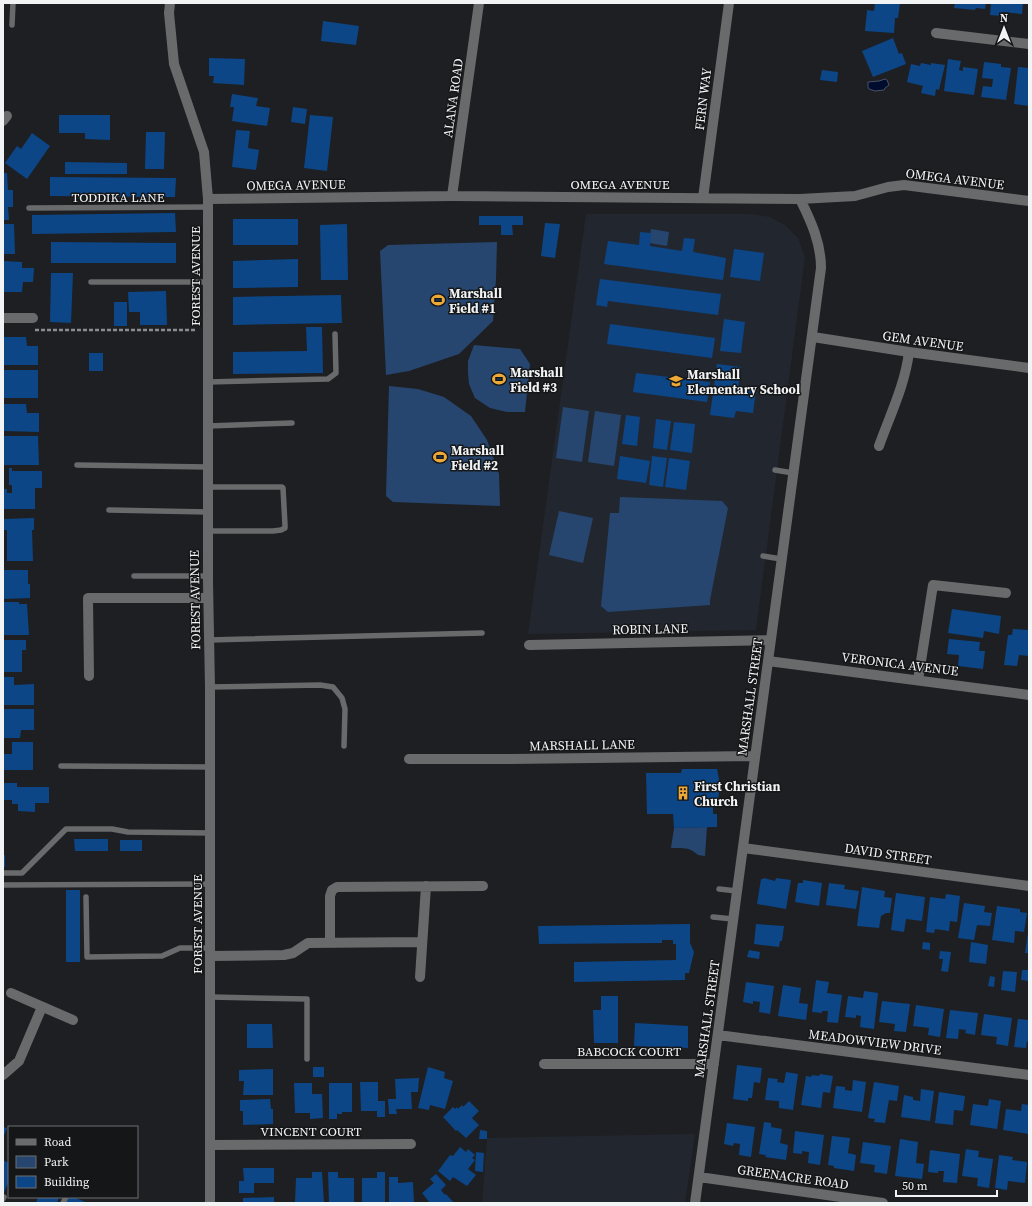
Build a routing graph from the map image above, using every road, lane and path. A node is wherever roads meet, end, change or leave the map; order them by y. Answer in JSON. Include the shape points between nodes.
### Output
{"nodes":[{"id":1,"x":13,"y":3,"type":"edge"},
{"id":2,"x":170,"y":3,"type":"edge"},
{"id":3,"x":479,"y":3,"type":"edge"},
{"id":4,"x":729,"y":3,"type":"edge"},
{"id":5,"x":12,"y":25,"type":"dead end"},
{"id":6,"x":936,"y":33,"type":"dead end"},
{"id":7,"x":1029,"y":44,"type":"edge"},
{"id":8,"x":452,"y":196,"type":"junction"},
{"id":9,"x":703,"y":198,"type":"junction"},
{"id":10,"x":800,"y":199,"type":"junction"},
{"id":11,"x":1029,"y":201,"type":"edge"},
{"id":12,"x":208,"y":203,"type":"junction"},
{"id":13,"x":29,"y":208,"type":"dead end"},
{"id":14,"x":91,"y":282,"type":"dead end"},
{"id":15,"x":208,"y":282,"type":"junction"},
{"id":16,"x":3,"y":318,"type":"edge"},
{"id":17,"x":33,"y":318,"type":"dead end"},
{"id":18,"x":34,"y":330,"type":"dead end"},
{"id":19,"x":208,"y":330,"type":"junction"},
{"id":20,"x":335,"y":334,"type":"dead end"},
{"id":21,"x":813,"y":337,"type":"junction"},
{"id":22,"x":909,"y":352,"type":"junction"},
{"id":23,"x":1029,"y":368,"type":"edge"},
{"id":24,"x":208,"y":382,"type":"junction"},
{"id":25,"x":292,"y":423,"type":"dead end"},
{"id":26,"x":208,"y":426,"type":"junction"},
{"id":27,"x":878,"y":446,"type":"dead end"},
{"id":28,"x":77,"y":465,"type":"dead end"},
{"id":29,"x":208,"y":467,"type":"junction"},
{"id":30,"x":775,"y":470,"type":"dead end"},
{"id":31,"x":793,"y":473,"type":"junction"},
{"id":32,"x":208,"y":487,"type":"junction"},
{"id":33,"x":109,"y":510,"type":"dead end"},
{"id":34,"x":208,"y":512,"type":"junction"},
{"id":35,"x":208,"y":531,"type":"junction"},
{"id":36,"x":763,"y":556,"type":"dead end"},
{"id":37,"x":781,"y":559,"type":"junction"},
{"id":38,"x":134,"y":576,"type":"dead end"},
{"id":39,"x":208,"y":576,"type":"junction"},
{"id":40,"x":1006,"y":593,"type":"dead end"},
{"id":41,"x":208,"y":598,"type":"junction"},
{"id":42,"x":482,"y":633,"type":"dead end"},
{"id":43,"x":209,"y":640,"type":"junction"},
{"id":44,"x":770,"y":640,"type":"junction"},
{"id":45,"x":529,"y":644,"type":"dead end"},
{"id":46,"x":768,"y":661,"type":"junction"},
{"id":47,"x":89,"y":676,"type":"dead end"},
{"id":48,"x":918,"y":680,"type":"junction"},
{"id":49,"x":210,"y":687,"type":"junction"},
{"id":50,"x":1029,"y":694,"type":"edge"},
{"id":51,"x":344,"y":746,"type":"dead end"},
{"id":52,"x":755,"y":756,"type":"junction"},
{"id":53,"x":409,"y":759,"type":"dead end"},
{"id":54,"x":61,"y":766,"type":"dead end"},
{"id":55,"x":210,"y":767,"type":"junction"},
{"id":56,"x":210,"y":834,"type":"junction"},
{"id":57,"x":743,"y":848,"type":"junction"},
{"id":58,"x":3,"y":873,"type":"edge"},
{"id":59,"x":210,"y":884,"type":"junction"},
{"id":60,"x":3,"y":885,"type":"edge"},
{"id":61,"x":426,"y":886,"type":"junction"},
{"id":62,"x":483,"y":886,"type":"dead end"},
{"id":63,"x":1029,"y":886,"type":"edge"},
{"id":64,"x":719,"y":889,"type":"dead end"},
{"id":65,"x":737,"y":891,"type":"junction"},
{"id":66,"x":86,"y":897,"type":"dead end"},
{"id":67,"x":713,"y":917,"type":"dead end"},
{"id":68,"x":733,"y":919,"type":"junction"},
{"id":69,"x":422,"y":942,"type":"junction"},
{"id":70,"x":330,"y":943,"type":"junction"},
{"id":71,"x":210,"y":952,"type":"junction"},
{"id":72,"x":420,"y":977,"type":"dead end"},
{"id":73,"x":11,"y":993,"type":"dead end"},
{"id":74,"x":210,"y":998,"type":"junction"},
{"id":75,"x":42,"y":1007,"type":"junction"},
{"id":76,"x":72,"y":1020,"type":"dead end"},
{"id":77,"x":718,"y":1035,"type":"junction"},
{"id":78,"x":307,"y":1059,"type":"dead end"},
{"id":79,"x":544,"y":1064,"type":"dead end"},
{"id":80,"x":714,"y":1064,"type":"junction"},
{"id":81,"x":3,"y":1075,"type":"edge"},
{"id":82,"x":1029,"y":1075,"type":"edge"},
{"id":83,"x":411,"y":1144,"type":"dead end"},
{"id":84,"x":210,"y":1145,"type":"junction"},
{"id":85,"x":698,"y":1177,"type":"junction"},
{"id":86,"x":210,"y":1203,"type":"edge"},
{"id":87,"x":695,"y":1203,"type":"edge"},
{"id":88,"x":883,"y":1203,"type":"edge"}],
"edges":[{"from":1,"to":5,"type":"lane"},
{"from":2,"to":12,"type":"street","name":"FOREST AVENUE","via":[[174,64],[204,152]]},
{"from":3,"to":8,"type":"street","name":"ALANA ROAD"},
{"from":4,"to":9,"type":"street","name":"FERN WAY"},
{"from":6,"to":7,"type":"street"},
{"from":8,"to":9,"type":"street","name":"OMEGA AVENUE"},
{"from":8,"to":12,"type":"street","name":"OMEGA AVENUE"},
{"from":9,"to":10,"type":"street","name":"OMEGA AVENUE"},
{"from":10,"to":11,"type":"street","name":"OMEGA AVENUE","via":[[855,196],[904,185]]},
{"from":10,"to":21,"type":"street","name":"MARSHALL STREET","via":[[812,222],[821,261]]},
{"from":12,"to":13,"type":"lane","name":"TODDIKA LANE"},
{"from":12,"to":15,"type":"street","name":"FOREST AVENUE"},
{"from":14,"to":15,"type":"lane"},
{"from":15,"to":19,"type":"street","name":"FOREST AVENUE"},
{"from":16,"to":17,"type":"street"},
{"from":18,"to":19,"type":"path"},
{"from":19,"to":24,"type":"street","name":"FOREST AVENUE"},
{"from":20,"to":24,"type":"lane","via":[[336,373],[328,379]]},
{"from":21,"to":22,"type":"street","name":"GEM AVENUE"},
{"from":21,"to":31,"type":"street","name":"MARSHALL STREET"},
{"from":22,"to":23,"type":"street","name":"GEM AVENUE"},
{"from":22,"to":27,"type":"street","via":[[907,369]]},
{"from":24,"to":26,"type":"street","name":"FOREST AVENUE"},
{"from":25,"to":26,"type":"lane"},
{"from":26,"to":29,"type":"street","name":"FOREST AVENUE"},
{"from":28,"to":29,"type":"lane"},
{"from":29,"to":32,"type":"street","name":"FOREST AVENUE"},
{"from":30,"to":31,"type":"lane"},
{"from":31,"to":37,"type":"street","name":"MARSHALL STREET"},
{"from":32,"to":34,"type":"street","name":"FOREST AVENUE"},
{"from":32,"to":35,"type":"lane","via":[[283,488],[285,528],[273,531]]},
{"from":33,"to":34,"type":"lane"},
{"from":34,"to":35,"type":"street","name":"FOREST AVENUE"},
{"from":35,"to":39,"type":"street","name":"FOREST AVENUE"},
{"from":36,"to":37,"type":"lane"},
{"from":37,"to":44,"type":"street","name":"MARSHALL STREET"},
{"from":38,"to":39,"type":"lane"},
{"from":39,"to":41,"type":"street","name":"FOREST AVENUE"},
{"from":40,"to":48,"type":"street","via":[[933,585]]},
{"from":41,"to":43,"type":"street","name":"FOREST AVENUE"},
{"from":41,"to":47,"type":"street","via":[[88,598]]},
{"from":42,"to":43,"type":"lane"},
{"from":43,"to":49,"type":"street","name":"FOREST AVENUE"},
{"from":44,"to":45,"type":"street","name":"ROBIN LANE"},
{"from":44,"to":46,"type":"street","name":"MARSHALL STREET"},
{"from":46,"to":48,"type":"street","name":"VERONICA AVENUE"},
{"from":46,"to":52,"type":"street","name":"MARSHALL STREET"},
{"from":48,"to":50,"type":"street","name":"VERONICA AVENUE"},
{"from":49,"to":51,"type":"lane","via":[[333,687],[342,698],[345,709]]},
{"from":49,"to":55,"type":"street","name":"FOREST AVENUE"},
{"from":52,"to":53,"type":"street","name":"MARSHALL LANE"},
{"from":52,"to":57,"type":"street","name":"MARSHALL STREET"},
{"from":54,"to":55,"type":"lane"},
{"from":55,"to":56,"type":"street","name":"FOREST AVENUE"},
{"from":56,"to":58,"type":"lane","via":[[66,829],[22,873]]},
{"from":56,"to":59,"type":"street","name":"FOREST AVENUE"},
{"from":57,"to":63,"type":"street","name":"DAVID STREET"},
{"from":57,"to":65,"type":"street","name":"MARSHALL STREET"},
{"from":59,"to":60,"type":"lane"},
{"from":59,"to":71,"type":"street","name":"FOREST AVENUE"},
{"from":61,"to":62,"type":"street"},
{"from":61,"to":69,"type":"street"},
{"from":61,"to":70,"type":"street","via":[[334,888],[330,896]]},
{"from":64,"to":65,"type":"lane"},
{"from":65,"to":68,"type":"street","name":"MARSHALL STREET"},
{"from":66,"to":71,"type":"lane","via":[[87,957],[162,956],[180,948]]},
{"from":67,"to":68,"type":"lane"},
{"from":68,"to":77,"type":"street","name":"MARSHALL STREET"},
{"from":69,"to":70,"type":"street"},
{"from":69,"to":72,"type":"street"},
{"from":70,"to":71,"type":"street","via":[[308,943],[293,953],[284,955]]},
{"from":71,"to":74,"type":"street","name":"FOREST AVENUE"},
{"from":73,"to":75,"type":"street"},
{"from":74,"to":78,"type":"lane","via":[[306,999]]},
{"from":74,"to":84,"type":"street","name":"FOREST AVENUE"},
{"from":75,"to":76,"type":"street"},
{"from":75,"to":81,"type":"street","via":[[18,1061]]},
{"from":77,"to":80,"type":"street","name":"MARSHALL STREET"},
{"from":77,"to":82,"type":"street","name":"MEADOWVIEW DRIVE"},
{"from":79,"to":80,"type":"street","name":"BABCOCK COURT"},
{"from":80,"to":85,"type":"street","name":"MARSHALL STREET"},
{"from":83,"to":84,"type":"street","name":"VINCENT COURT"},
{"from":84,"to":86,"type":"street","name":"FOREST AVENUE"},
{"from":85,"to":87,"type":"street","name":"MARSHALL STREET"},
{"from":85,"to":88,"type":"street","name":"GREENACRE ROAD"}]}
